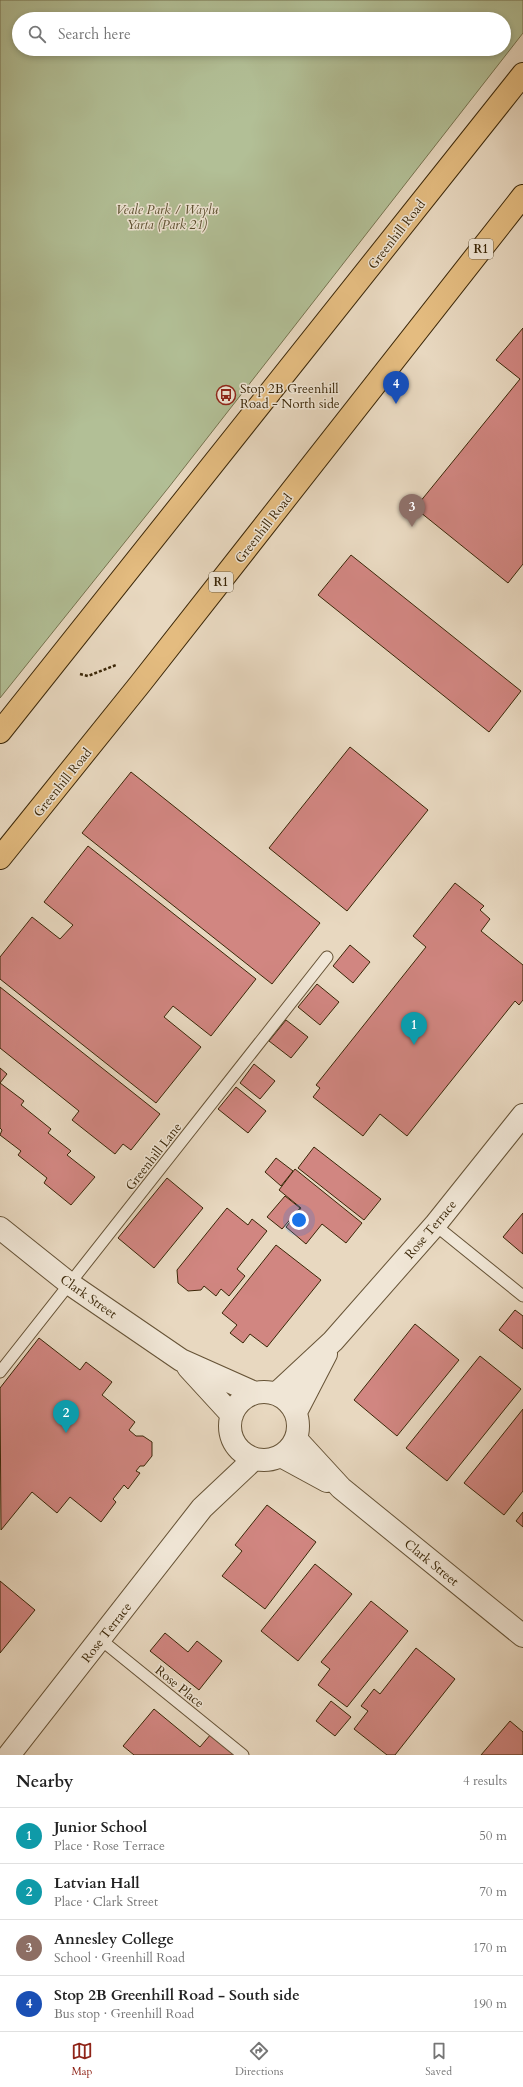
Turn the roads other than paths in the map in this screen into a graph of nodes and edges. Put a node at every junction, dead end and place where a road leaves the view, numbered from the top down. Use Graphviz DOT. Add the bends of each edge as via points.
graph roads {
  1 [pos="523,75"];
  2 [pos="523,196"];
  3 [pos="0,732"];
  4 [pos="0,858"];
  5 [pos="327,957"];
  6 [pos="523,1115"];
  7 [pos="435,1225"];
  8 [pos="0,1228"];
  9 [pos="70,1284"];
  10 [pos="523,1296"];
  11 [pos="333,1341"];
  12 [pos="182,1360"];
  13 [pos="0,1372"];
  14 [pos="265,1393"];
  15 [pos="296,1412"];
  16 [pos="232,1415"];
  17 [pos="296,1439"];
  18 [pos="236,1446"];
  19 [pos="281,1456"];
  20 [pos="254,1459"];
  21 [pos="341,1488"];
  22 [pos="202,1508"];
  23 [pos="523,1636"];
  24 [pos="100,1639"];
  25 [pos="9,1755"];
  26 [pos="243,1755"];
  1 -- 3 [label="highway, Greenhill Road"];
  2 -- 4 [label="highway, Greenhill Road / R1" via="145,678"];
  5 -- 9 [label="lane, Greenhill Lane"];
  6 -- 7 [label="street, Rose Terrace"];
  7 -- 10 [label="lane"];
  7 -- 11 [label="street, Rose Terrace"];
  8 -- 9 [label="street, Clark Street"];
  9 -- 12 [label="street, Clark Street"];
  9 -- 13 [label="lane, Greenhill Lane"];
  11 -- 14 [label="street, Rose Terrace"];
  11 -- 15 [label="street, Rose Terrace"];
  12 -- 14 [label="street, Clark Street"];
  12 -- 16 [label="street, Clark Street"];
  14 -- 15 [label="street" via="285,1398"];
  14 -- 16 [label="street" via="245,1398 237,1405"];
  15 -- 17 [label="street" via="299,1428"];
  16 -- 18 [label="street" via="230,1426"];
  17 -- 19 [label="street" via="290,1449"];
  17 -- 21 [label="street, Clark Street"];
  18 -- 20 [label="street"];
  18 -- 22 [label="street, Rose Terrace"];
  19 -- 20 [label="street" via="272,1460"];
  19 -- 21 [label="street, Clark Street"];
  20 -- 22 [label="street, Rose Terrace"];
  21 -- 23 [label="street, Clark Street"];
  22 -- 24 [label="street, Rose Terrace"];
  24 -- 25 [label="street, Rose Terrace"];
  24 -- 26 [label="lane, Rose Place"];
}
